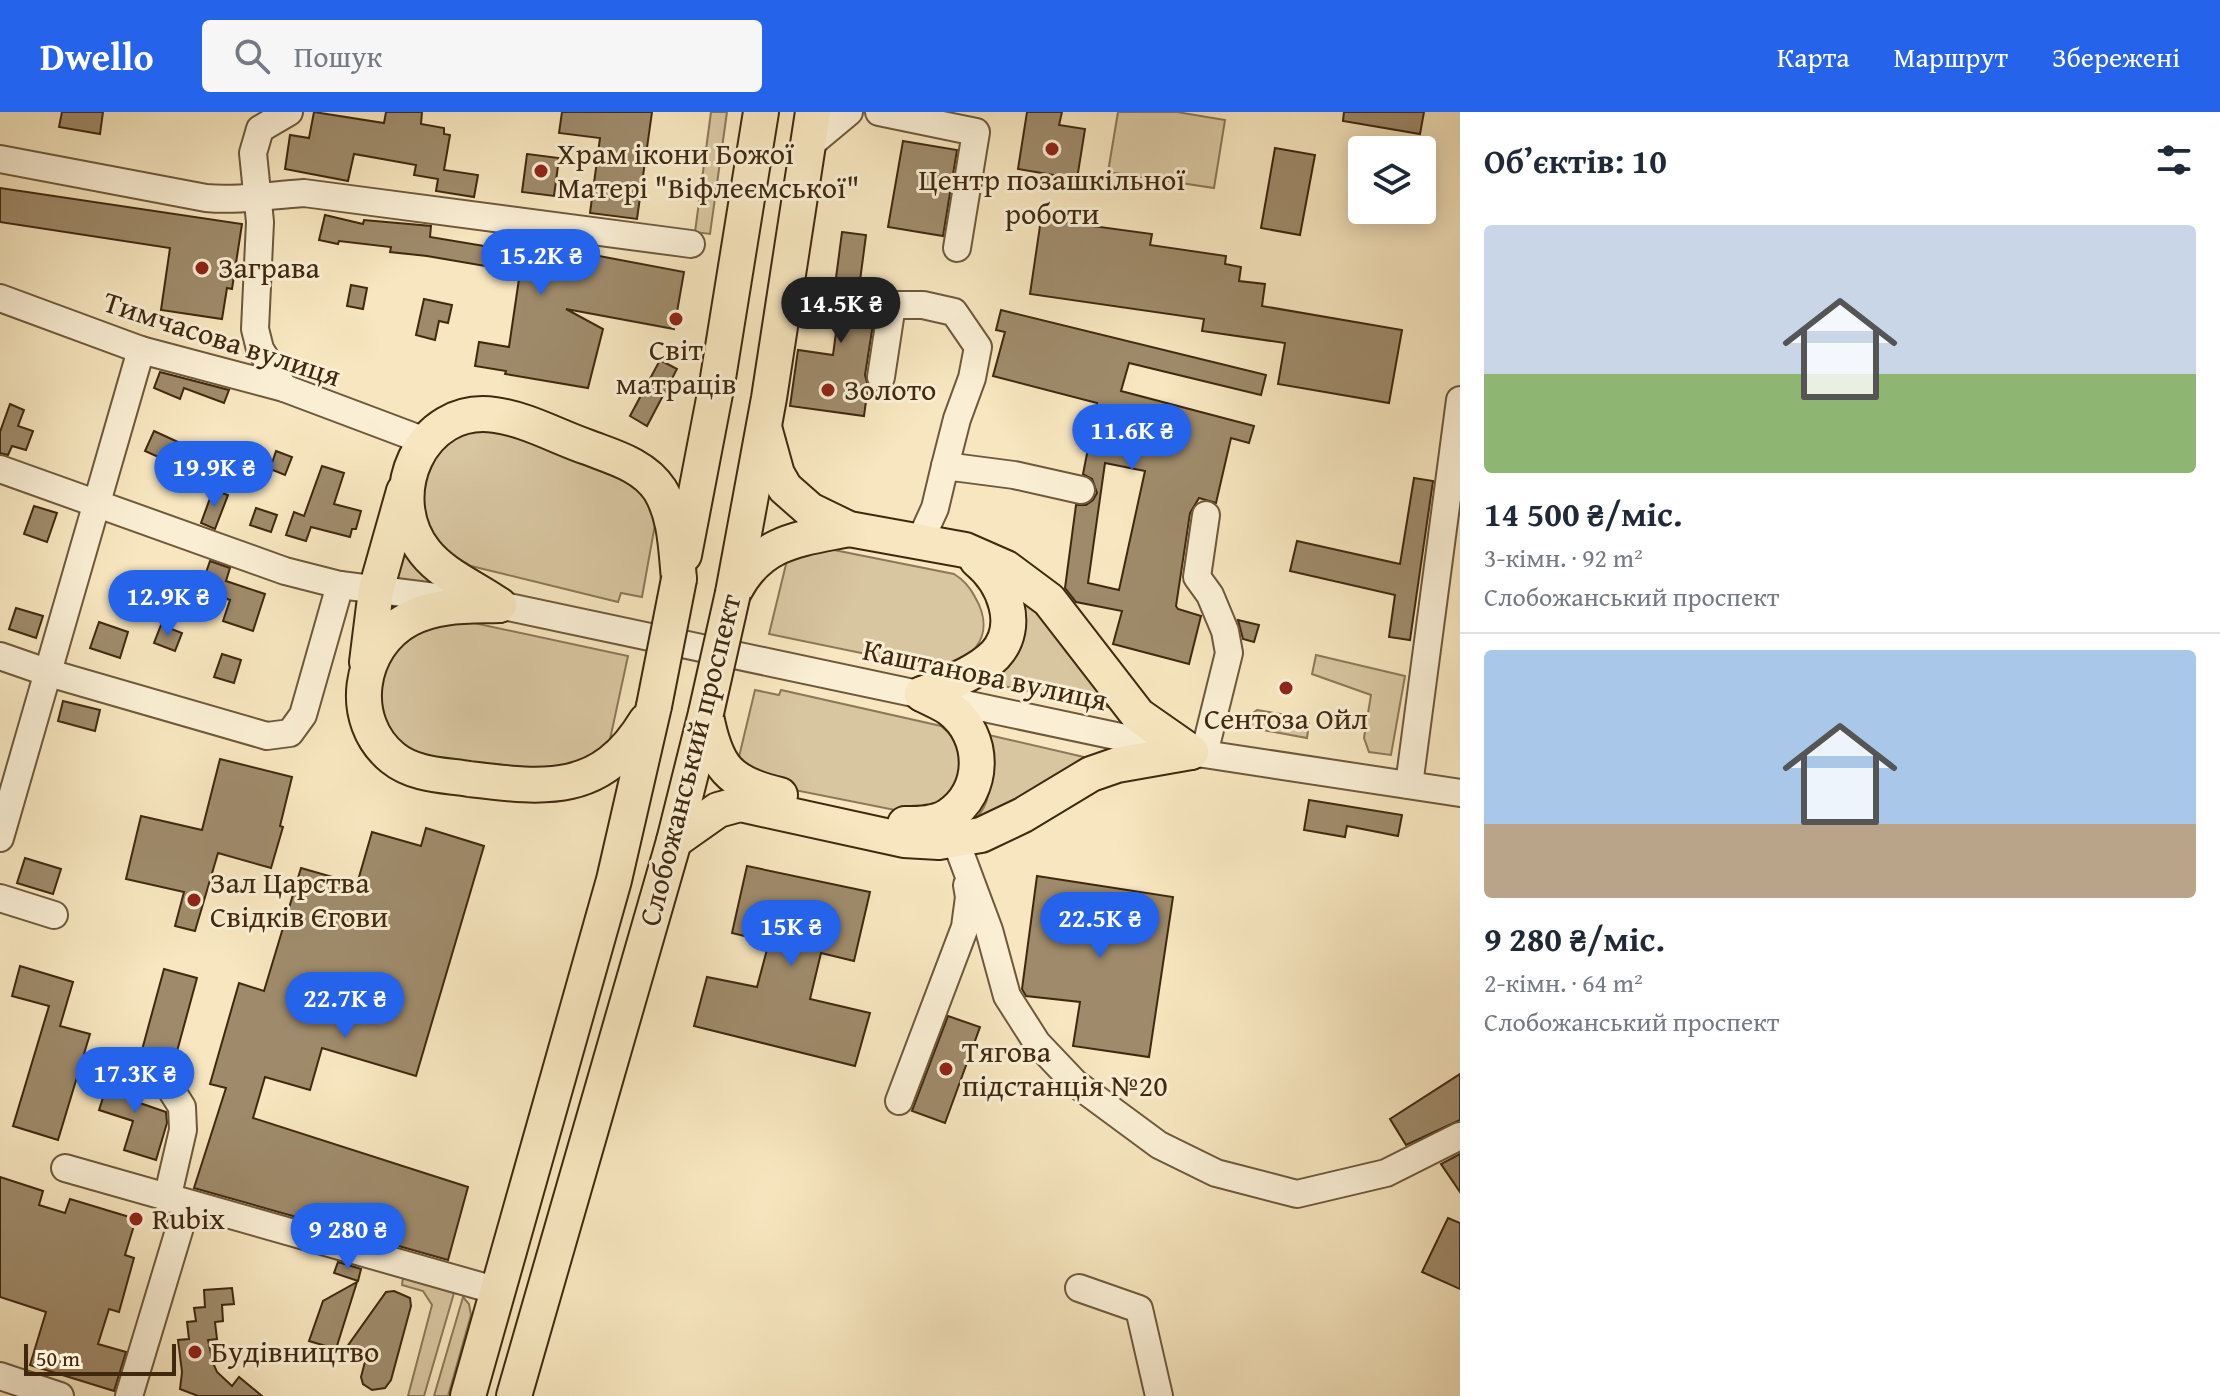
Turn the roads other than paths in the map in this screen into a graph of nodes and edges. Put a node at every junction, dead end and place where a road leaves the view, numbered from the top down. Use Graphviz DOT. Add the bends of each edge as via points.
graph roads {
  1 [pos="252,112"];
  2 [pos="761,112"];
  3 [pos="813,112"];
  4 [pos="849,112"];
  5 [pos="879,112"];
  6 [pos="284,114"];
  7 [pos="807,147"];
  8 [pos="0,159"];
  9 [pos="255,196"];
  10 [pos="691,244"];
  11 [pos="957,248"];
  12 [pos="0,298"];
  13 [pos="141,350"];
  14 [pos="881,377"];
  15 [pos="284,388"];
  16 [pos="1460,400"];
  17 [pos="764,427"];
  18 [pos="425,441"];
  19 [pos="945,466"];
  20 [pos="0,469"];
  21 [pos="406,485"];
  22 [pos="1081,490"];
  23 [pos="97,503"];
  24 [pos="1206,515"];
  25 [pos="849,529"];
  26 [pos="920,541"];
  27 [pos="965,550"];
  28 [pos="679,579"];
  29 [pos="340,585"];
  30 [pos="376,590"];
  31 [pos="733,593"];
  32 [pos="499,605"];
  33 [pos="0,656"];
  34 [pos="49,673"];
  35 [pos="365,678"];
  36 [pos="922,694"];
  37 [pos="654,706"];
  38 [pos="706,713"];
  39 [pos="1198,753"];
  40 [pos="1409,785"];
  41 [pos="1460,793"];
  42 [pos="1,832"];
  43 [pos="674,841"];
  44 [pos="959,850"];
  45 [pos="0,898"];
  46 [pos="54,915"];
  47 [pos="165,1080"];
  48 [pos="899,1101"];
  49 [pos="1460,1136"];
  50 [pos="65,1168"];
  51 [pos="177,1201"];
  52 [pos="1079,1288"];
  53 [pos="498,1291"];
  54 [pos="0,1376"];
  55 [pos="60,1396"];
  56 [pos="129,1396"];
  57 [pos="468,1396"];
  58 [pos="514,1396"];
  59 [pos="1159,1396"];
  1 -- 6 [label="street"];
  2 -- 28 [label="main road, Слобожанський проспект"];
  3 -- 7 [label="main road, Слобожанський проспект"];
  4 -- 7 [label="street"];
  5 -- 11 [label="street" via="976,132"];
  6 -- 9 [label="street" via="260,129 253,153"];
  7 -- 17 [label="main road, Слобожанський проспект"];
  8 -- 9 [label="street" via="206,198"];
  9 -- 10 [label="street" via="304,193"];
  9 -- 15 [label="street" via="260,222 255,329 260,349"];
  12 -- 13 [label="street, Тимчасова вулиця"];
  13 -- 15 [label="street, Тимчасова вулиця"];
  13 -- 23 [label="street"];
  14 -- 19 [label="street" via="892,305 954,312 978,347"];
  15 -- 18 [label="street, Тимчасова вулиця"];
  16 -- 40 [label="street"];
  17 -- 25 [label="main road" via="785,488 810,510"];
  17 -- 31 [label="main road, Слобожанський проспект"];
  18 -- 21 [label="main road"];
  18 -- 28 [label="main road" via="460,419 494,415 638,468 667,506"];
  19 -- 22 [label="street"];
  19 -- 26 [label="street"];
  20 -- 23 [label="street, Каштанова вулиця"];
  21 -- 30 [label="main road"];
  21 -- 32 [label="main road" via="411,524 425,552"];
  23 -- 29 [label="street, Каштанова вулиця" via="285,571"];
  23 -- 34 [label="street"];
  24 -- 39 [label="street" via="1197,577 1215,607 1229,653"];
  25 -- 26 [label="main road"];
  25 -- 31 [label="main road" via="766,553 744,572"];
  26 -- 27 [label="main road"];
  27 -- 36 [label="main road" via="1001,589 1009,611 1006,636 977,668"];
  27 -- 39 [label="main road" via="1036,589 1138,715"];
  28 -- 37 [label="main road, Слобожанський проспект, bridge"];
  29 -- 30 [label="street, Каштанова вулиця"];
  29 -- 34 [label="street" via="303,715 290,733 267,736"];
  30 -- 32 [label="street, Каштанова вулиця"];
  30 -- 35 [label="main road"];
  31 -- 38 [label="main road, Слобожанський проспект, bridge"];
  32 -- 35 [label="main road" via="441,608 408,619 379,645"];
  32 -- 36 [label="street, Каштанова вулиця"];
  33 -- 34 [label="street"];
  34 -- 42 [label="street"];
  35 -- 37 [label="main road" via="369,724 392,758 421,772 521,785 561,784 597,771 634,741"];
  36 -- 38 [label="main road" via="951,709 971,733 978,759 967,801 946,818 928,823 904,824 753,789 730,774 713,750"];
  36 -- 39 [label="street, Каштанова вулиця"];
  37 -- 53 [label="main road, Слобожанський проспект" via="614,880"];
  38 -- 43 [label="main road, Слобожанський проспект"];
  39 -- 40 [label="street, Каштанова вулиця"];
  39 -- 44 [label="main road" via="1091,774"];
  40 -- 41 [label="street, Каштанова вулиця"];
  43 -- 44 [label="main road" via="718,810 740,804"];
  43 -- 58 [label="main road, Слобожанський проспект"];
  44 -- 48 [label="street" via="969,897 965,927"];
  44 -- 49 [label="street" via="1007,996 1037,1043 1075,1083 1159,1145 1216,1173 1297,1194 1386,1173"];
  45 -- 46 [label="street"];
  47 -- 51 [label="street" via="182,1107"];
  50 -- 51 [label="street"];
  51 -- 53 [label="street"];
  51 -- 56 [label="street"];
  52 -- 59 [label="street" via="1139,1309"];
  53 -- 57 [label="main road, Слобожанський проспект"];
  54 -- 55 [label="street"];
}
